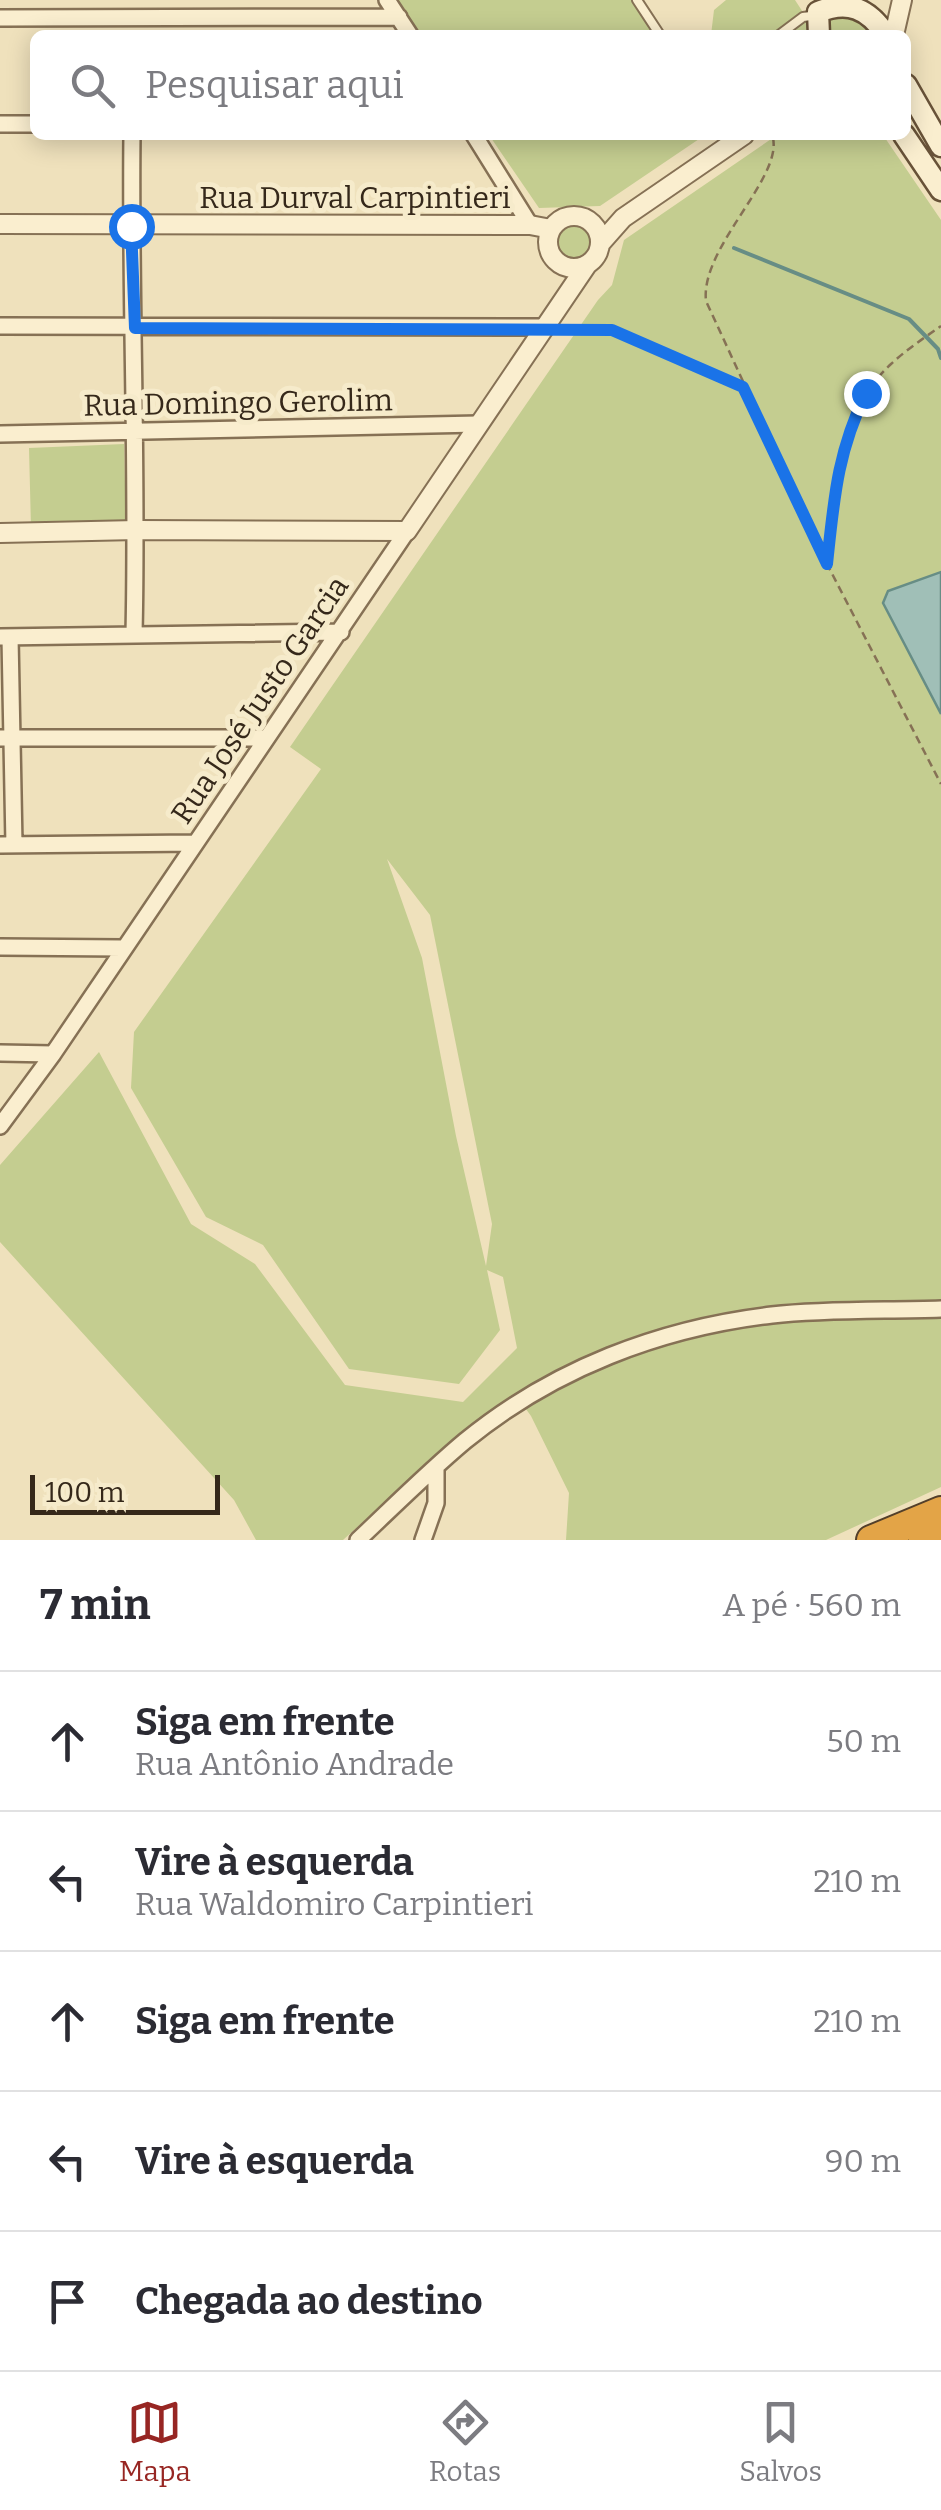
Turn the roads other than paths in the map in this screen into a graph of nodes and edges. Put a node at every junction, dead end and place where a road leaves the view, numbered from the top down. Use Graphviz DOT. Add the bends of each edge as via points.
graph roads {
  1 [pos="387,0"];
  2 [pos="637,0"];
  3 [pos="902,0"];
  4 [pos="855,1"];
  5 [pos="816,16"];
  6 [pos="399,17"];
  7 [pos="0,18"];
  8 [pos="407,30"];
  9 [pos="657,30"];
  10 [pos="786,30"];
  11 [pos="882,30"];
  12 [pos="895,30"];
  13 [pos="911,94"];
  14 [pos="0,124"];
  15 [pos="30,124"];
  16 [pos="132,140"];
  17 [pos="477,140"];
  18 [pos="737,140"];
  19 [pos="907,140"];
  20 [pos="941,146"];
  21 [pos="941,190"];
  22 [pos="585,218"];
  23 [pos="623,218"];
  24 [pos="0,224"];
  25 [pos="530,224"];
  26 [pos="131,226"];
  27 [pos="550,229"];
  28 [pos="600,244"];
  29 [pos="587,265"];
  30 [pos="562,266"];
  31 [pos="562,302"];
  32 [pos="0,326"];
  33 [pos="135,328"];
  34 [pos="544,328"];
  35 [pos="478,424"];
  36 [pos="0,434"];
  37 [pos="137,434"];
  38 [pos="137,530"];
  39 [pos="407,531"];
  40 [pos="0,533"];
  41 [pos="341,632"];
  42 [pos="134,633"];
  43 [pos="5,637"];
  44 [pos="6,738"];
  45 [pos="266,738"];
  46 [pos="196,843"];
  47 [pos="7,845"];
  48 [pos="0,948"];
  49 [pos="122,948"];
  50 [pos="0,1053"];
  51 [pos="53,1054"];
  52 [pos="0,1126"];
  53 [pos="941,1309"];
  54 [pos="436,1468"];
  55 [pos="941,1508"];
  56 [pos="916,1532"];
  57 [pos="941,1533"];
  58 [pos="358,1540"];
  59 [pos="423,1540"];
  60 [pos="871,1540"];
  1 -- 6 [label="street"];
  2 -- 9 [label="lane"];
  3 -- 12 [label="street"];
  4 -- 5 [label="main road" via="830,2"];
  4 -- 11 [label="main road"];
  5 -- 10 [label="lane"];
  6 -- 7 [label="street"];
  6 -- 8 [label="street"];
  13 -- 20 [label="main road"];
  14 -- 15 [label="street"];
  16 -- 26 [label="street"];
  17 -- 25 [label="street"];
  18 -- 23 [label="street"];
  19 -- 21 [label="main road"];
  22 -- 23 [label="street"];
  22 -- 27 [label="street" via="562,218"];
  22 -- 28 [label="street"];
  23 -- 28 [label="street"];
  24 -- 26 [label="street, Rua Durval Carpintieri"];
  25 -- 26 [label="street, Rua Durval Carpintieri"];
  25 -- 27 [label="street, Rua Durval Carpintieri"];
  26 -- 33 [label="street"];
  27 -- 30 [label="street" via="550,254"];
  28 -- 29 [label="street"];
  29 -- 30 [label="street"];
  29 -- 31 [label="street, Rua José Justo Garcia"];
  30 -- 31 [label="street"];
  31 -- 34 [label="street, Rua José Justo Garcia"];
  32 -- 33 [label="street"];
  33 -- 34 [label="street"];
  33 -- 37 [label="street"];
  34 -- 35 [label="street, Rua José Justo Garcia"];
  35 -- 37 [label="street, Rua Domingo Gerolim"];
  35 -- 39 [label="street, Rua José Justo Garcia"];
  36 -- 37 [label="street, Rua Domingo Gerolim"];
  37 -- 38 [label="street"];
  38 -- 39 [label="street"];
  38 -- 40 [label="street"];
  38 -- 42 [label="street"];
  39 -- 41 [label="street, Rua José Justo Garcia"];
  41 -- 42 [label="street"];
  41 -- 45 [label="street, Rua José Justo Garcia"];
  42 -- 43 [label="street"];
  43 -- 44 [label="street"];
  44 -- 45 [label="street"];
  44 -- 47 [label="street"];
  45 -- 46 [label="street, Rua José Justo Garcia"];
  46 -- 47 [label="street"];
  46 -- 49 [label="street, Rua José Justo Garcia"];
  48 -- 49 [label="street"];
  49 -- 51 [label="street, Rua José Justo Garcia"];
  50 -- 51 [label="street"];
  51 -- 52 [label="street, Rua José Justo Garcia"];
  53 -- 54 [label="street" via="776,1314 663,1336 560,1378"];
  54 -- 58 [label="street"];
  54 -- 59 [label="street" via="436,1503"];
  55 -- 56 [label="highway"];
  56 -- 57 [label="highway"];
  56 -- 60 [label="highway"];
}
